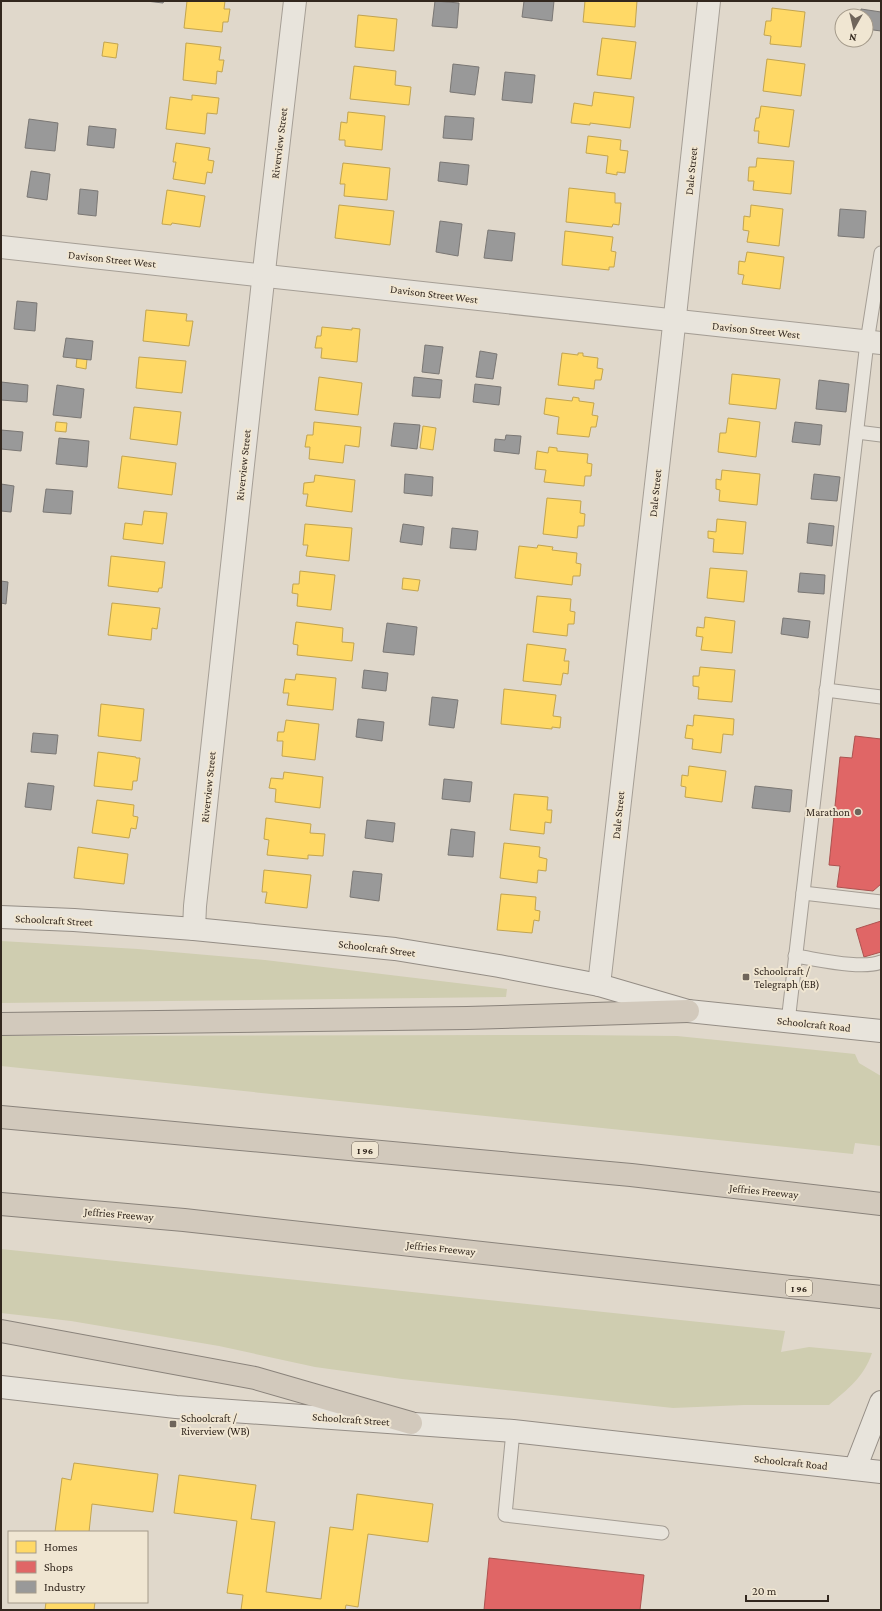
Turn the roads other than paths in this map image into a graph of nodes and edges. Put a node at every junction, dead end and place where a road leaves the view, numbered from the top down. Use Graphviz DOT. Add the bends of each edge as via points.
graph roads {
  1 [pos="295,1"];
  2 [pos="709,1"];
  3 [pos="1,247"];
  4 [pos="881,253"];
  5 [pos="264,274"];
  6 [pos="674,322"];
  7 [pos="874,343"];
  8 [pos="857,432"];
  9 [pos="881,435"];
  10 [pos="826,690"];
  11 [pos="881,697"];
  12 [pos="803,893"];
  13 [pos="881,902"];
  14 [pos="1,917"];
  15 [pos="194,929"];
  16 [pos="795,956"];
  17 [pos="881,962"];
  18 [pos="599,985"];
  19 [pos="688,1011"];
  20 [pos="746,1018"];
  21 [pos="788,1022"];
  22 [pos="1,1024"];
  23 [pos="881,1031"];
  24 [pos="1,1117"];
  25 [pos="1,1204"];
  26 [pos="881,1204"];
  27 [pos="881,1297"];
  28 [pos="1,1331"];
  29 [pos="1,1387"];
  30 [pos="881,1402"];
  31 [pos="411,1423"];
  32 [pos="513,1431"];
  33 [pos="702,1452"];
  34 [pos="855,1468"];
  35 [pos="881,1472"];
  36 [pos="662,1533"];
  1 -- 5 [label="street, Riverview Street"];
  2 -- 6 [label="street, Dale Street"];
  3 -- 5 [label="street, Davison Street West"];
  4 -- 7 [label="lane"];
  5 -- 6 [label="street, Davison Street West"];
  5 -- 15 [label="street, Riverview Street"];
  6 -- 7 [label="street, Davison Street West"];
  6 -- 18 [label="street, Dale Street"];
  7 -- 8 [label="lane"];
  8 -- 9 [label="lane"];
  8 -- 10 [label="lane"];
  10 -- 11 [label="lane"];
  10 -- 12 [label="lane"];
  12 -- 13 [label="lane"];
  12 -- 16 [label="lane"];
  14 -- 15 [label="street, Schoolcraft Street"];
  15 -- 18 [label="street, Schoolcraft Street" via="395,949"];
  16 -- 17 [label="lane" via="856,964"];
  16 -- 21 [label="lane"];
  18 -- 19 [label="street, Schoolcraft Street"];
  19 -- 20 [label="street, Schoolcraft Street"];
  19 -- 22 [label="highway" via="467,1018"];
  20 -- 21 [label="street, Schoolcraft Road"];
  21 -- 23 [label="street, Schoolcraft Road"];
  24 -- 26 [label="highway, Jeffries Freeway / I 96" via="631,1174"];
  25 -- 27 [label="highway, Jeffries Freeway / I 96" via="191,1221"];
  28 -- 31 [label="highway" via="255,1378"];
  29 -- 31 [label="street, Schoolcraft Street" via="176,1407"];
  30 -- 34 [label="street"];
  31 -- 32 [label="street, Schoolcraft Street"];
  32 -- 33 [label="street, Schoolcraft Street"];
  32 -- 36 [label="lane" via="505,1515"];
  33 -- 34 [label="street, Schoolcraft Road"];
  34 -- 35 [label="street, Schoolcraft Road"];
}
